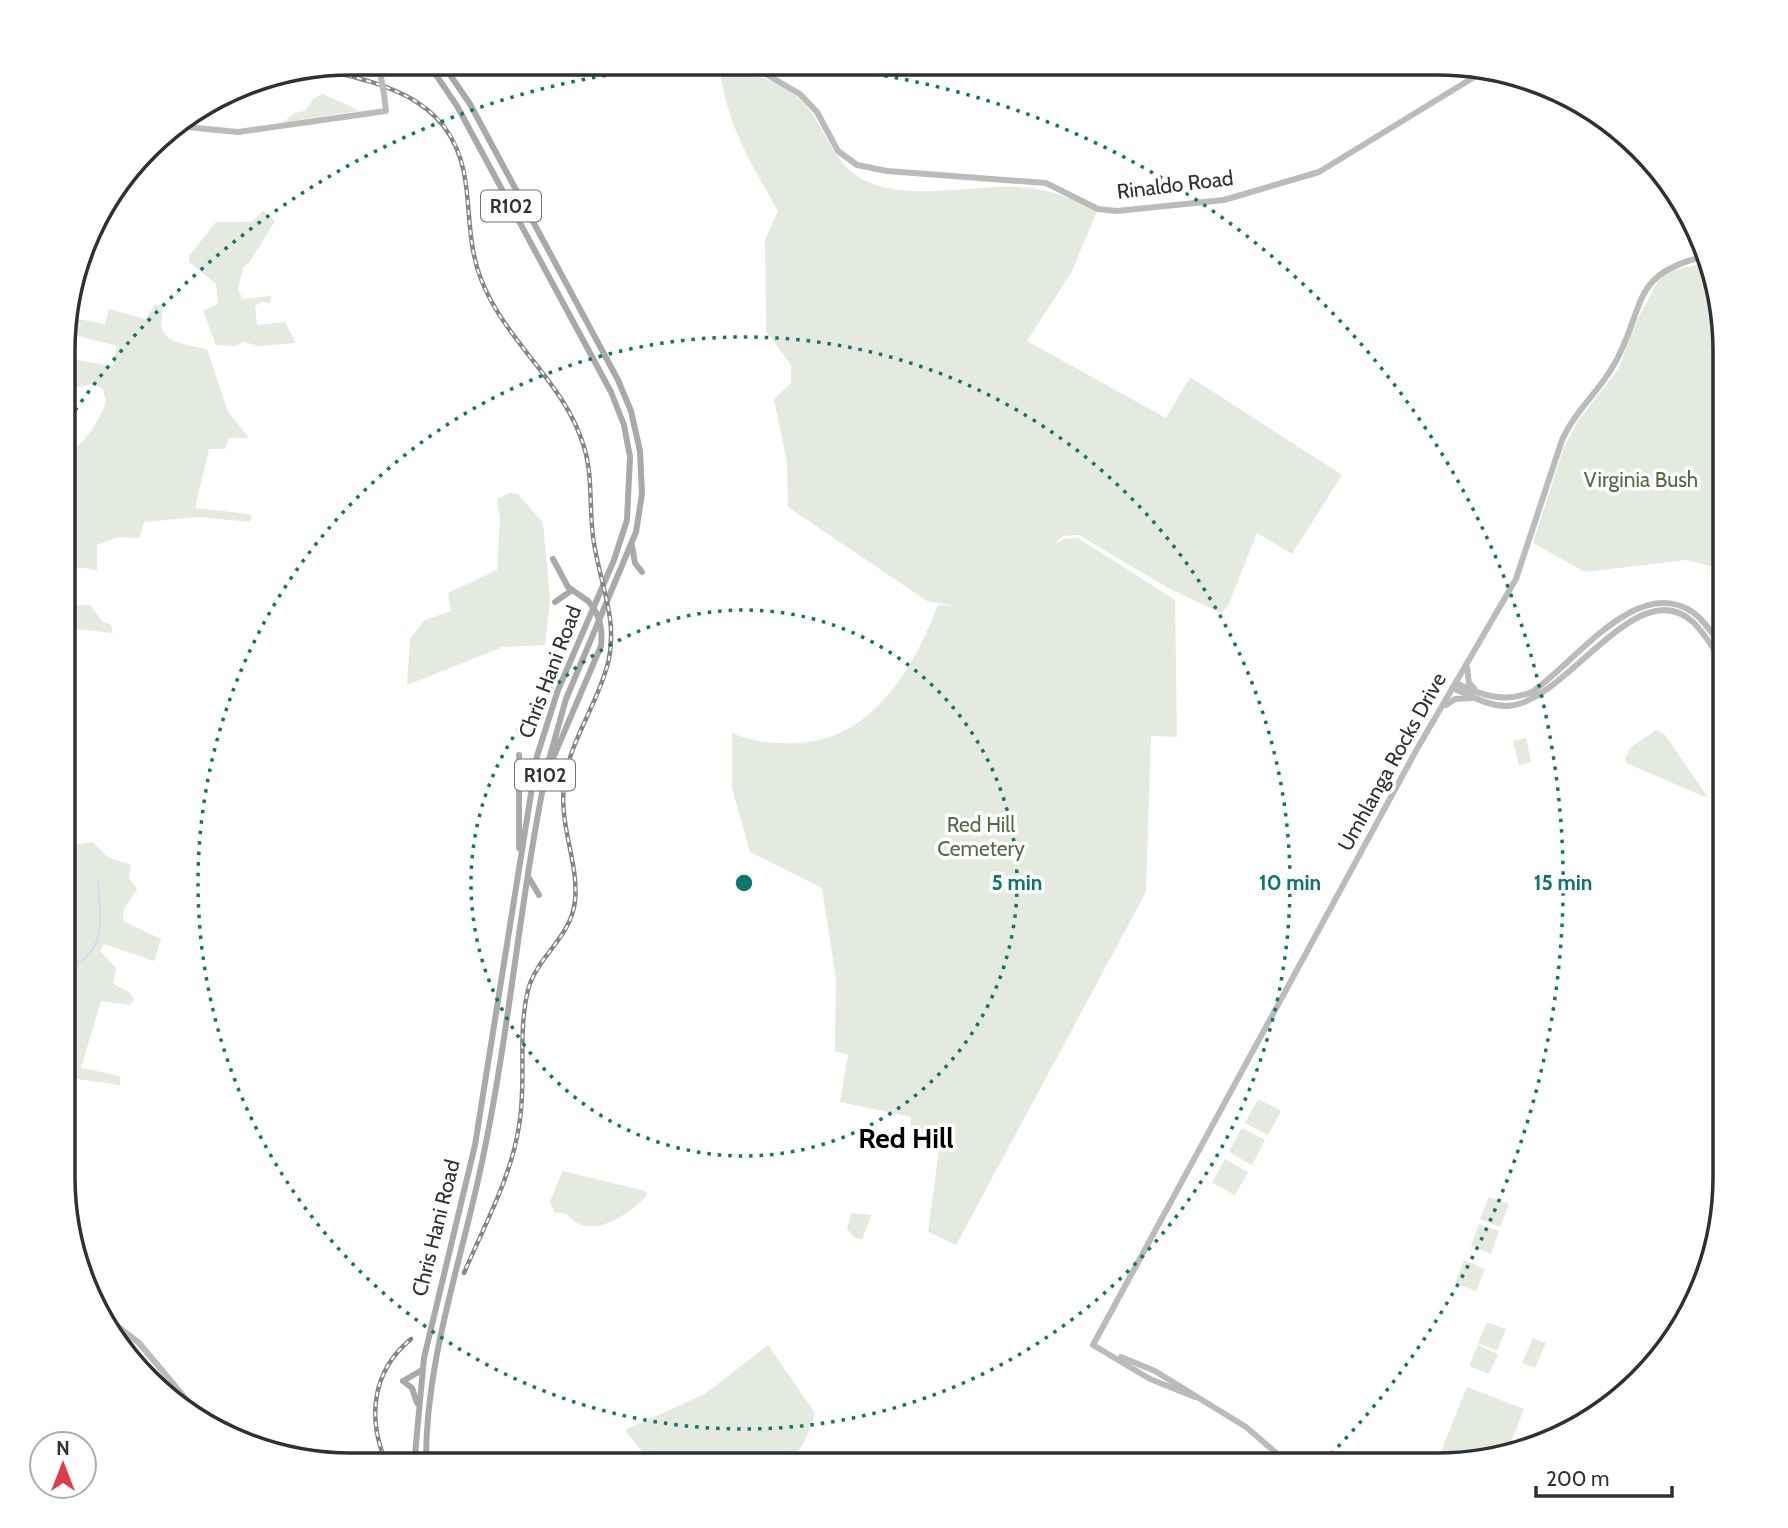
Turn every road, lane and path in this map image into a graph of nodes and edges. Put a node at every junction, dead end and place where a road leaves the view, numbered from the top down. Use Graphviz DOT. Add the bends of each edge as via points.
graph roads {
  1 [pos="381,75"];
  2 [pos="436,75"];
  3 [pos="450,75"];
  4 [pos="767,75"];
  5 [pos="1472,78"];
  6 [pos="190,127"];
  7 [pos="1697,259"];
  8 [pos="632,544"];
  9 [pos="553,559"];
  10 [pos="642,572"];
  11 [pos="572,590"];
  12 [pos="555,602"];
  13 [pos="1629,617"];
  14 [pos="1713,636"];
  15 [pos="1712,647"];
  16 [pos="1467,665"];
  17 [pos="1454,685"];
  18 [pos="1481,697"];
  19 [pos="1442,707"];
  20 [pos="519,755"];
  21 [pos="545,774"];
  22 [pos="520,857"];
  23 [pos="529,877"];
  24 [pos="539,895"];
  25 [pos="122,1330"];
  26 [pos="1100,1331"];
  27 [pos="1114,1355"];
  28 [pos="422,1370"];
  29 [pos="184,1397"];
  30 [pos="418,1409"];
  31 [pos="415,1453"];
  32 [pos="426,1453"];
  33 [pos="1275,1453"];
  1 -- 6 [label="street, bridge" via="386,111 238,132"];
  2 -- 22 [label="main road, Chris Hani Road / R102" via="611,391 630,457 630,503 624,529 550,712"];
  3 -- 8 [label="main road, Chris Hani Road / R102" via="470,104 625,396 637,431 642,476"];
  4 -- 5 [label="street, Rinaldo Road" via="800,94 817,112 838,151 857,165 1046,183 1090,206 1117,211 1224,200 1319,172"];
  7 -- 16 [label="street, Umhlanga Rocks Drive" via="1671,265 1646,289 1612,370 1565,433 1520,571"];
  8 -- 10 [label="main road" via="635,563"];
  8 -- 21 [label="main road, Chris Hani Road / R102" via="566,699"];
  9 -- 11 [label="main road"];
  11 -- 12 [label="main road"];
  11 -- 21 [label="main road, bridge" via="588,601 601,625 601,646"];
  13 -- 14 [label="street" via="1647,603 1673,604 1695,614"];
  13 -- 15 [label="street" via="1649,611 1676,612 1692,622"];
  13 -- 18 [label="street" via="1535,699 1504,706"];
  16 -- 17 [label="street, Umhlanga Rocks Drive"];
  16 -- 18 [label="street" via="1469,683"];
  17 -- 18 [label="street"];
  17 -- 19 [label="street, Umhlanga Rocks Drive"];
  18 -- 19 [label="street" via="1455,699"];
  19 -- 26 [label="street, Umhlanga Rocks Drive"];
  20 -- 22 [label="main road"];
  21 -- 23 [label="main road, Chris Hani Road / R102"];
  22 -- 28 [label="main road, Chris Hani Road / R102" via="475,1145"];
  23 -- 24 [label="main road"];
  23 -- 32 [label="main road, Chris Hani Road / R102" via="483,1161 437,1347"];
  25 -- 29 [label="street" via="139,1343"];
  26 -- 27 [label="street" via="1101,1343"];
  26 -- 27 [label="street, Umhlanga Rocks Drive" via="1093,1345"];
  27 -- 33 [label="street" via="1155,1371 1246,1427"];
  28 -- 30 [label="main road, Chris Hani Road / R102"];
  28 -- 30 [label="main road" via="403,1381 412,1388"];
  30 -- 31 [label="main road, Chris Hani Road / R102"];
}
